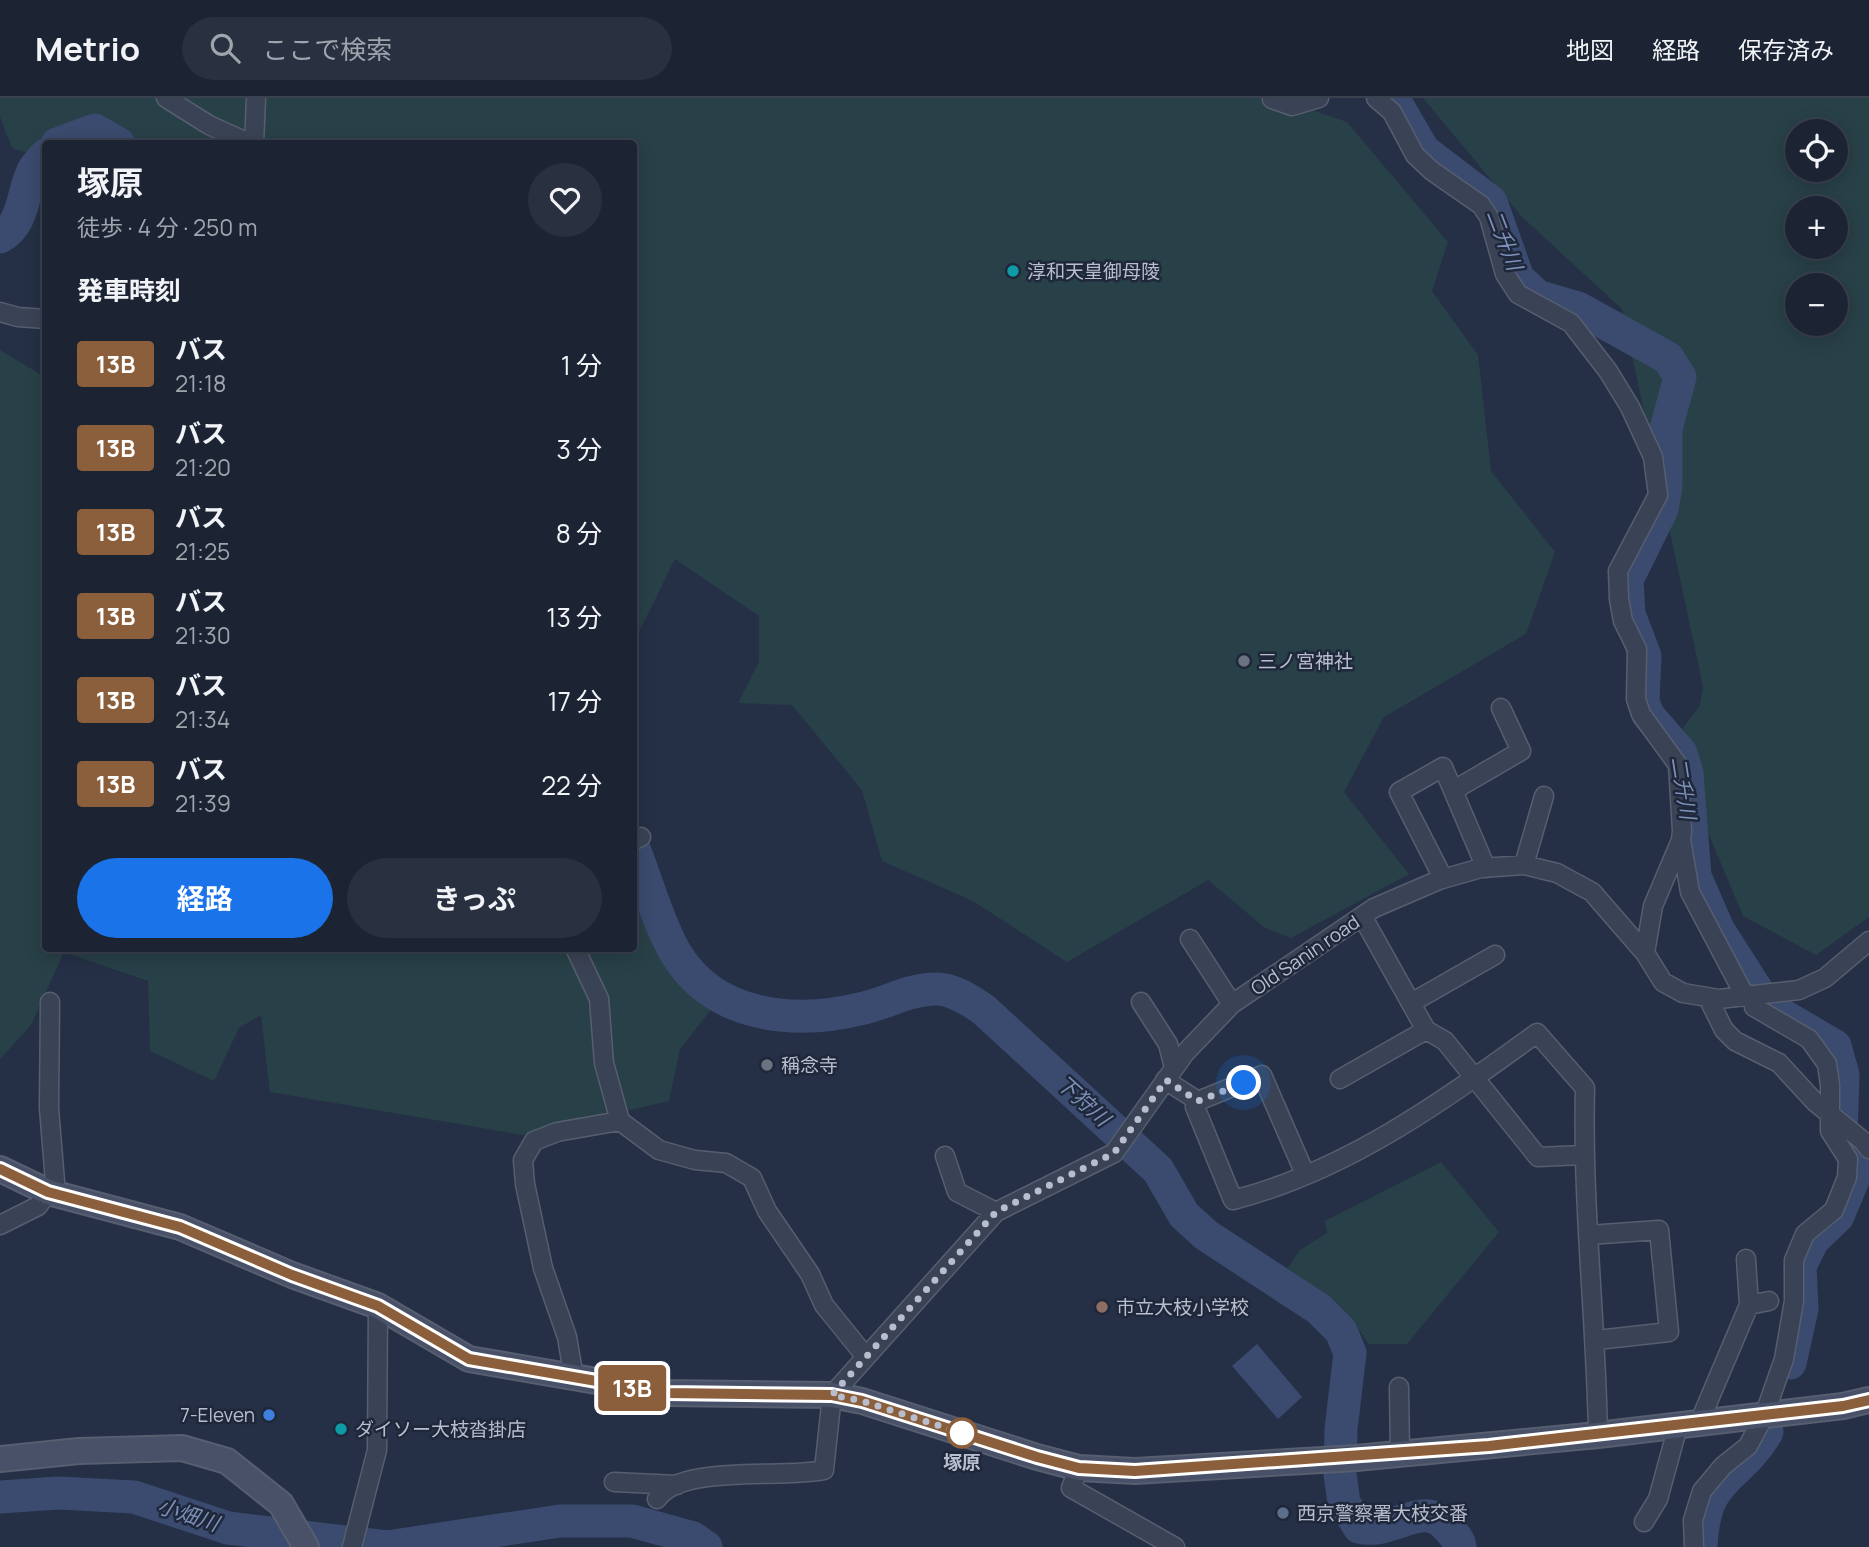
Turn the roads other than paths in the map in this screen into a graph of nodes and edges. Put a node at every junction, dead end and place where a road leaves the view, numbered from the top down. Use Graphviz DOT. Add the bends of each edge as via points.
graph roads {
  1 [pos="166,98"];
  2 [pos="256,98"];
  3 [pos="1320,98"];
  4 [pos="1376,98"];
  5 [pos="1272,99"];
  6 [pos="244,140"];
  7 [pos="253,140"];
  8 [pos="0,312"];
  9 [pos="42,319"];
  10 [pos="1501,708"];
  11 [pos="1454,790"];
  12 [pos="1544,796"];
  13 [pos="1681,840"];
  14 [pos="1524,865"];
  15 [pos="1486,868"];
  16 [pos="1443,878"];
  17 [pos="1362,916"];
  18 [pos="1190,939"];
  19 [pos="1869,941"];
  20 [pos="581,952"];
  21 [pos="1645,953"];
  22 [pos="1495,955"];
  23 [pos="1749,996"];
  24 [pos="1708,998"];
  25 [pos="50,1002"];
  26 [pos="1141,1002"];
  27 [pos="1411,1003"];
  28 [pos="1233,1004"];
  29 [pos="1426,1030"];
  30 [pos="1170,1074"];
  31 [pos="1475,1077"];
  32 [pos="1340,1079"];
  33 [pos="1198,1101"];
  34 [pos="1831,1112"];
  35 [pos="620,1121"];
  36 [pos="1869,1149"];
  37 [pos="1583,1155"];
  38 [pos="945,1156"];
  39 [pos="0,1169"];
  40 [pos="1306,1174"];
  41 [pos="52,1193"];
  42 [pos="996,1212"];
  43 [pos="0,1225"];
  44 [pos="1589,1235"];
  45 [pos="1746,1259"];
  46 [pos="1769,1301"];
  47 [pos="1749,1305"];
  48 [pos="378,1306"];
  49 [pos="1597,1340"];
  50 [pos="866,1357"];
  51 [pos="574,1378"];
  52 [pos="1399,1387"];
  53 [pos="832,1395"];
  54 [pos="1869,1400"];
  55 [pos="1764,1416"];
  56 [pos="1688,1425"];
  57 [pos="1598,1435"];
  58 [pos="1400,1454"];
  59 [pos="0,1459"];
  60 [pos="1079,1468"];
  61 [pos="614,1482"];
  62 [pos="678,1485"];
  63 [pos="657,1499"];
  64 [pos="1644,1522"];
  65 [pos="306,1547"];
  66 [pos="352,1547"];
  67 [pos="1175,1547"];
  68 [pos="1694,1547"];
  1 -- 6 [label="street"];
  2 -- 7 [label="street"];
  3 -- 5 [label="street" via="1292,106"];
  4 -- 13 [label="street" via="1392,112 1415,155 1481,205 1489,216 1505,274 1518,295 1571,323 1608,371 1653,457 1658,495 1618,571 1619,599 1623,621 1637,649 1636,699 1641,714 1678,765"];
  8 -- 9 [label="street"];
  10 -- 11 [label="street" via="1521,751"];
  11 -- 15 [label="street"];
  11 -- 16 [label="street" via="1443,767 1399,792"];
  12 -- 14 [label="street"];
  13 -- 21 [label="street" via="1653,906"];
  13 -- 23 [label="street" via="1690,892"];
  14 -- 15 [label="street, Old Sanin road"];
  14 -- 21 [label="street, Old Sanin road" via="1557,873 1592,892"];
  15 -- 16 [label="street, Old Sanin road"];
  16 -- 17 [label="street, Old Sanin road"];
  17 -- 27 [label="street"];
  17 -- 28 [label="street, Old Sanin road"];
  18 -- 28 [label="street"];
  19 -- 23 [label="street, Old Sanin road" via="1825,978 1799,990"];
  20 -- 35 [label="street" via="599,999 604,1063"];
  21 -- 24 [label="street, Old Sanin road" via="1663,982 1683,993"];
  22 -- 27 [label="street"];
  23 -- 24 [label="street, Old Sanin road"];
  23 -- 34 [label="street" via="1754,1007 1809,1039 1819,1051 1827,1064"];
  24 -- 34 [label="street" via="1735,1041 1779,1063 1815,1102"];
  25 -- 41 [label="street"];
  26 -- 30 [label="street" via="1168,1044"];
  27 -- 29 [label="street"];
  28 -- 30 [label="street, Old Sanin road"];
  29 -- 31 [label="street" via="1444,1041"];
  29 -- 32 [label="street"];
  30 -- 33 [label="street"];
  30 -- 42 [label="street, Old Sanin road" via="1114,1153"];
  31 -- 37 [label="street" via="1538,1157"];
  31 -- 37 [label="street" via="1536,1033 1585,1088"];
  31 -- 40 [label="street" via="1372,1143"];
  33 -- 40 [label="street" via="1262,1075"];
  33 -- 40 [label="street" via="1195,1107 1233,1200 1281,1187"];
  34 -- 36 [label="street"];
  34 -- 55 [label="street" via="1834,1140 1848,1159 1847,1177 1833,1210 1805,1234 1794,1260 1794,1301 1784,1359"];
  35 -- 50 [label="street" via="659,1150 726,1163 752,1178 824,1305"];
  35 -- 51 [label="street" via="534,1140 523,1160 542,1268 567,1337"];
  37 -- 44 [label="street"];
  38 -- 42 [label="street" via="957,1192"];
  39 -- 41 [label="main road"];
  41 -- 43 [label="street" via="38,1206"];
  41 -- 48 [label="main road" via="180,1227"];
  42 -- 50 [label="street, Old Sanin road"];
  44 -- 49 [label="street"];
  44 -- 49 [label="street" via="1660,1230 1669,1332"];
  45 -- 47 [label="street"];
  46 -- 47 [label="street"];
  47 -- 56 [label="street"];
  48 -- 51 [label="main road" via="469,1359"];
  48 -- 66 [label="street" via="377,1450"];
  49 -- 57 [label="street"];
  50 -- 53 [label="street, Old Sanin road"];
  51 -- 53 [label="main road" via="666,1393"];
  52 -- 58 [label="street"];
  53 -- 60 [label="main road"];
  53 -- 62 [label="street" via="824,1470 801,1475 698,1476"];
  54 -- 55 [label="main road"];
  55 -- 56 [label="main road"];
  55 -- 68 [label="street" via="1748,1446 1702,1491 1693,1521"];
  56 -- 57 [label="main road"];
  56 -- 64 [label="street"];
  57 -- 58 [label="main road"];
  58 -- 60 [label="main road" via="1135,1471"];
  59 -- 65 [label="main road" via="182,1448 227,1461 281,1504"];
  60 -- 67 [label="street" via="1071,1488"];
  61 -- 62 [label="street" via="632,1474"];
  62 -- 63 [label="street"];
}
